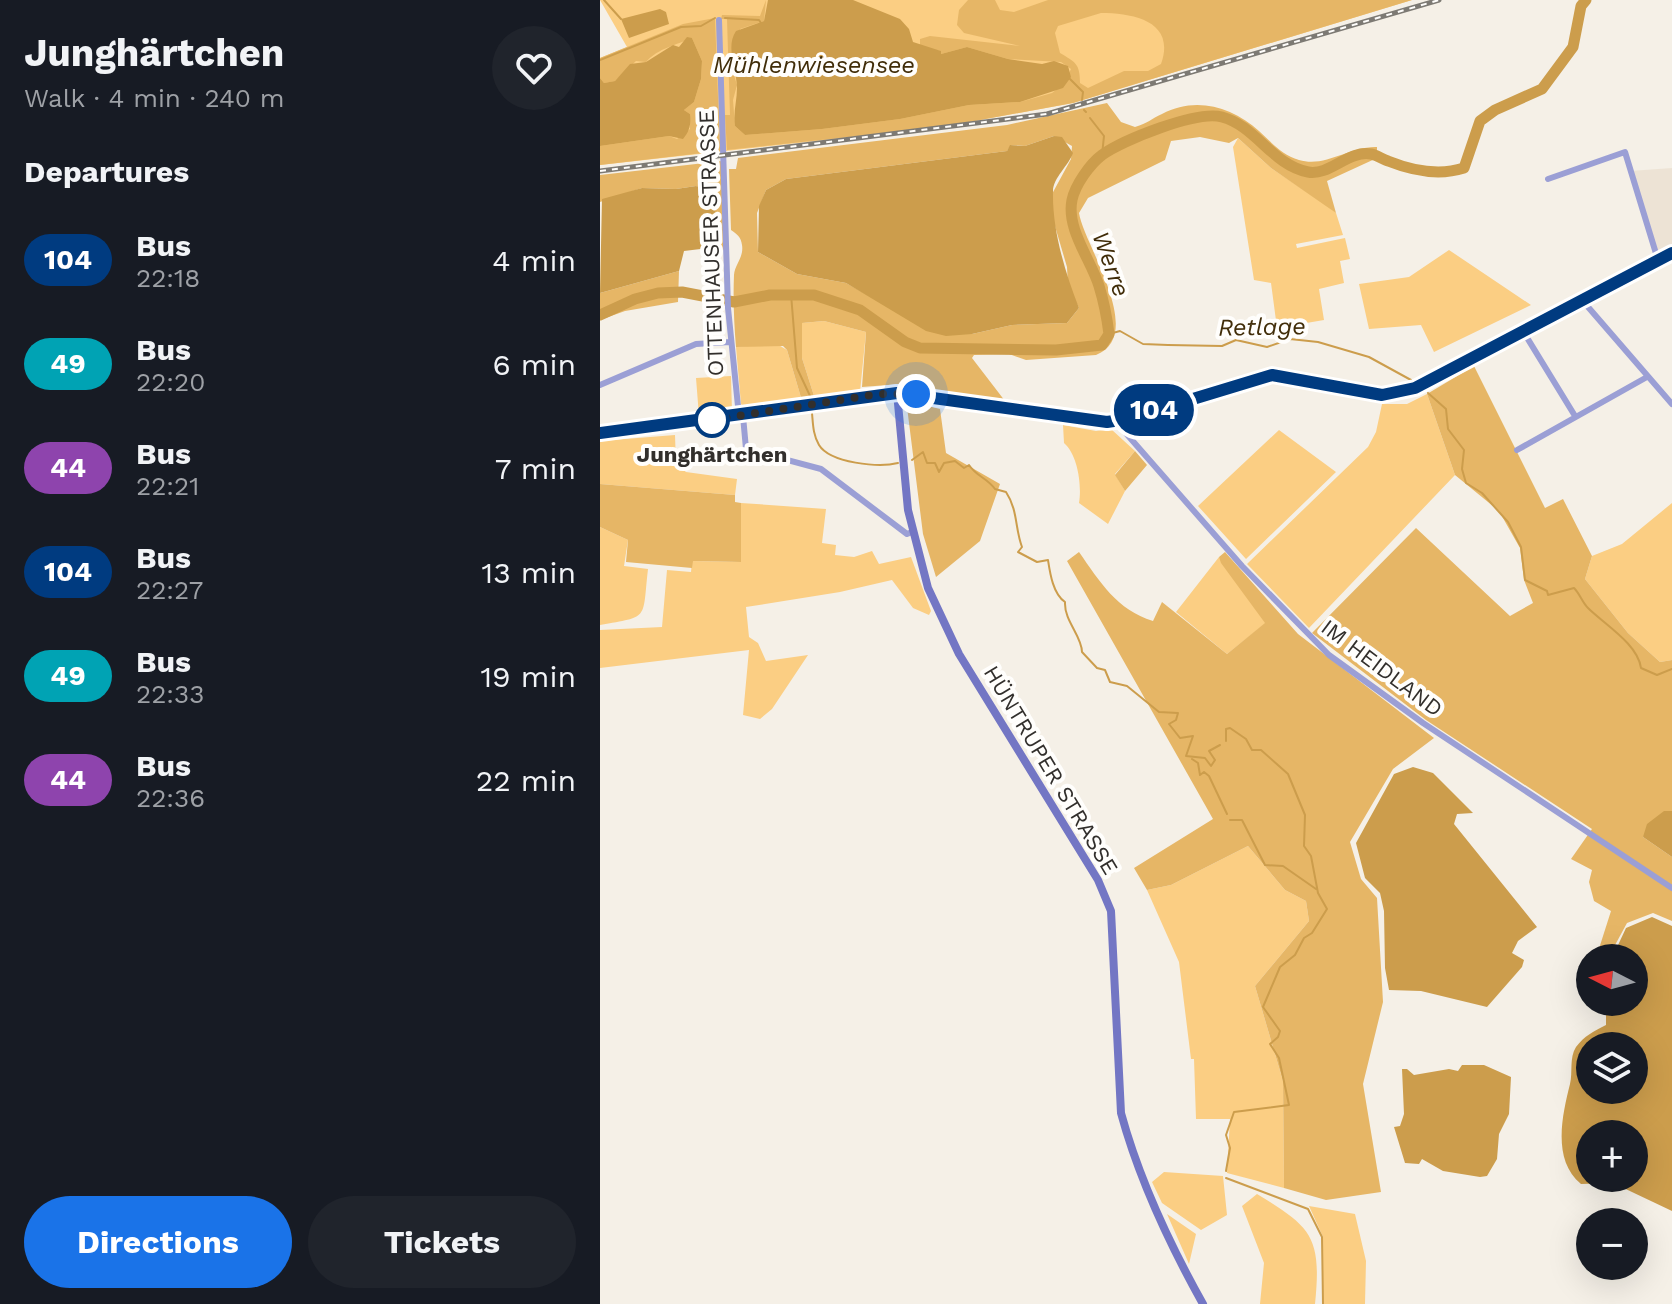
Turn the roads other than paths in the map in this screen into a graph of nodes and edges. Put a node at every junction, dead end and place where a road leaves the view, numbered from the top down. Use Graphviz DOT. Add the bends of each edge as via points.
graph roads {
  1 [pos="719,20"];
  2 [pos="1548,179"];
  3 [pos="1672,253"];
  4 [pos="1658,260"];
  5 [pos="1582,300"];
  6 [pos="1523,331"];
  7 [pos="730,342"];
  8 [pos="1647,377"];
  9 [pos="600,385"];
  10 [pos="897,393"];
  11 [pos="1672,404"];
  12 [pos="741,416"];
  13 [pos="1575,416"];
  14 [pos="1119,421"];
  15 [pos="600,433"];
  16 [pos="1517,450"];
  17 [pos="912,532"];
  18 [pos="1672,888"];
  19 [pos="1203,1304"];
  1 -- 7 [label="street, OTTENHAUSER STRASSE"];
  2 -- 4 [label="street" via="1625,152"];
  3 -- 4 [label="main road"];
  4 -- 5 [label="main road"];
  5 -- 6 [label="main road"];
  5 -- 8 [label="street"];
  6 -- 13 [label="street"];
  6 -- 14 [label="main road" via="1394,394 1272,375"];
  7 -- 9 [label="street" via="696,344"];
  7 -- 12 [label="street, OTTENHAUSER STRASSE"];
  8 -- 11 [label="street"];
  8 -- 13 [label="street"];
  10 -- 12 [label="main road"];
  10 -- 14 [label="main road"];
  10 -- 17 [label="main road, HÜNTRUPER STRASSE"];
  12 -- 15 [label="main road"];
  12 -- 17 [label="street, OTTENHAUSER STRASSE" via="746,449 821,469 907,534"];
  13 -- 16 [label="street"];
  14 -- 18 [label="street, IM HEIDLAND" via="1242,566 1329,655"];
  17 -- 19 [label="main road, HÜNTRUPER STRASSE" via="951,640 1098,880 1111,911 1121,1113 1170,1240"];
}
